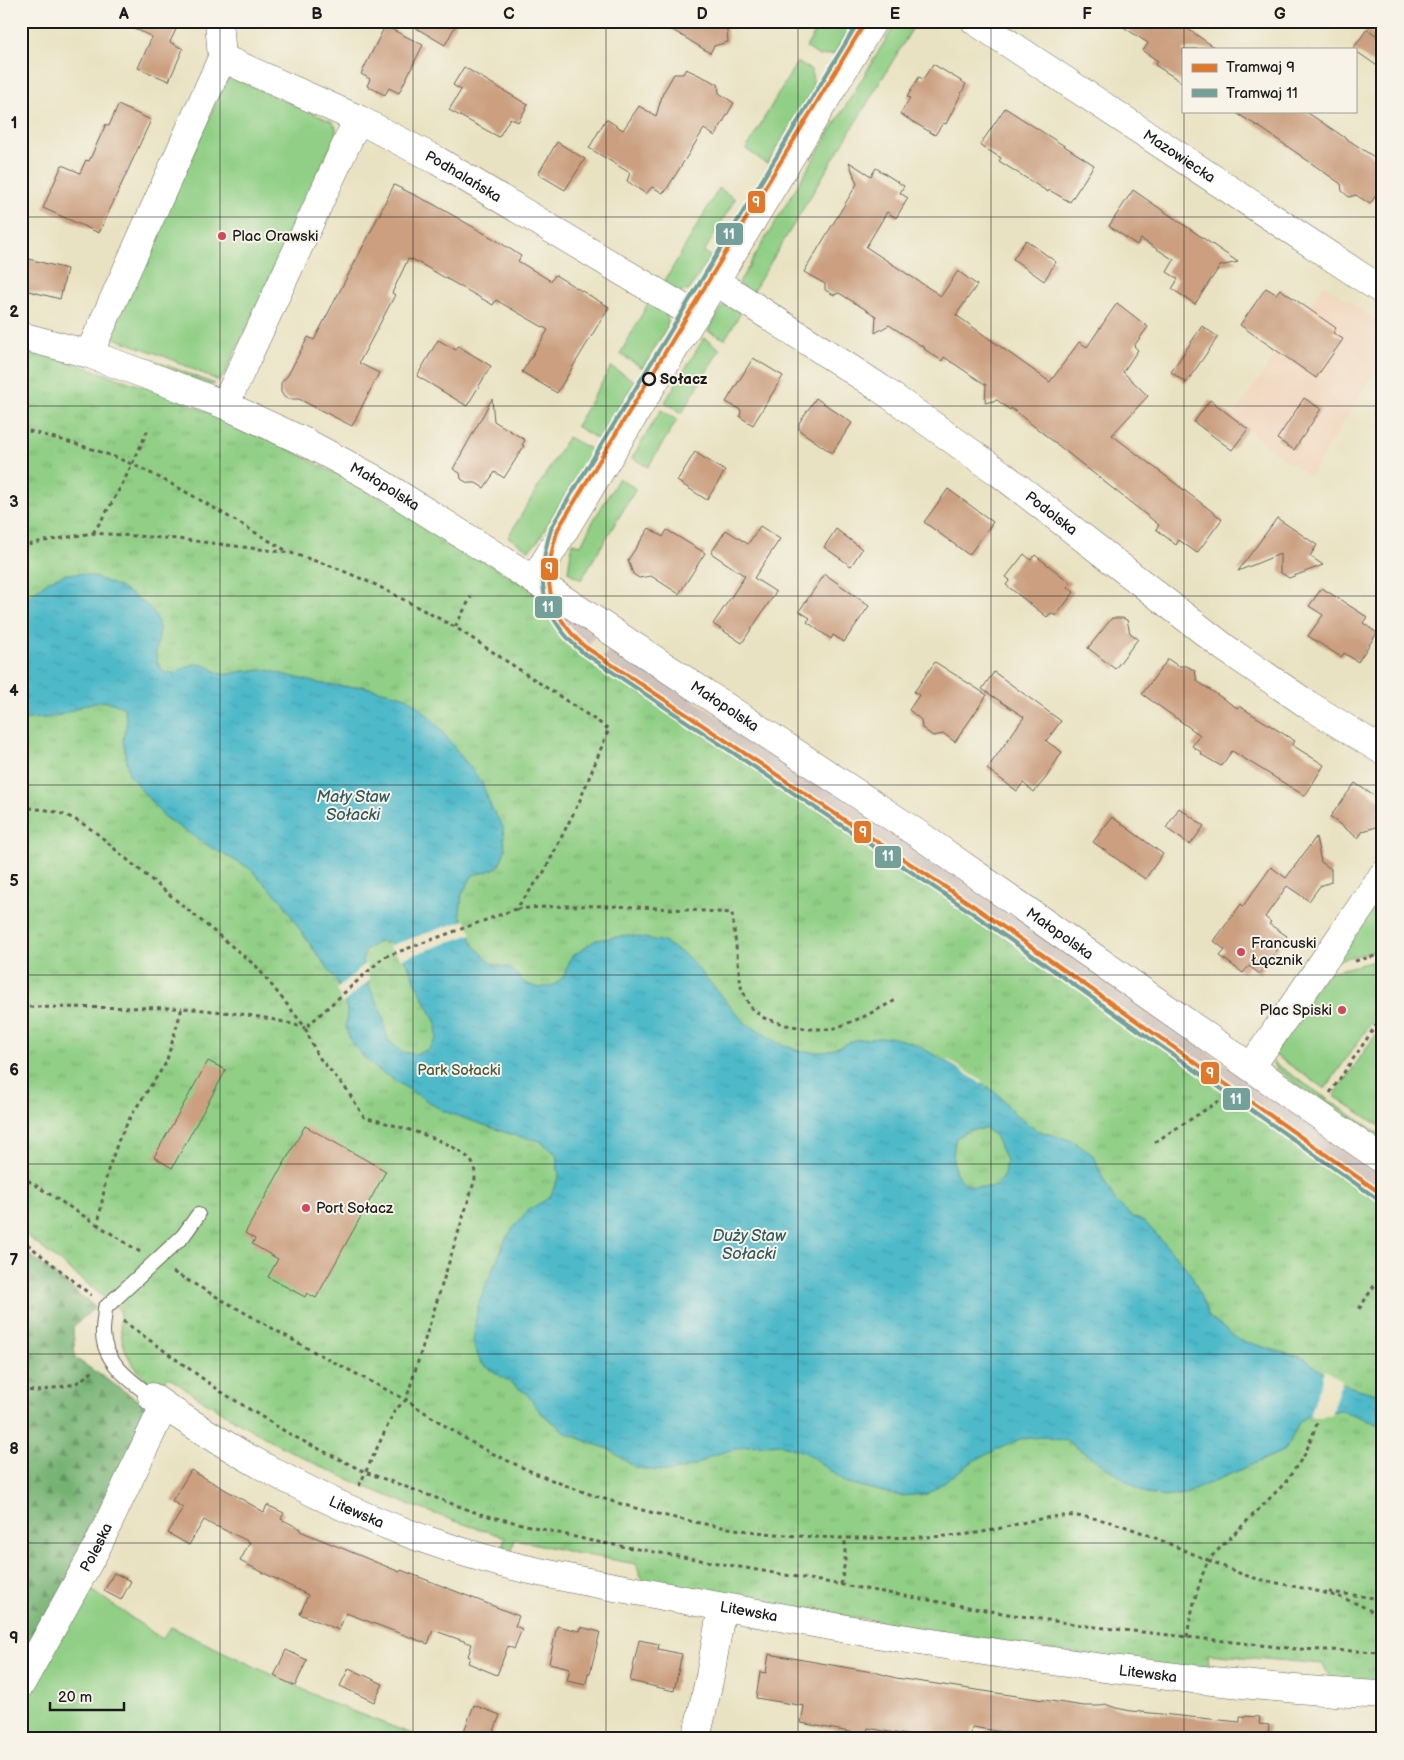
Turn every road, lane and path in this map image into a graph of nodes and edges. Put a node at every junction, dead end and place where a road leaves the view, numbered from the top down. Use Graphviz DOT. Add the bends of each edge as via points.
graph roads {
  1 [pos="219,21"];
  2 [pos="873,21"];
  3 [pos="975,21"];
  4 [pos="222,58"];
  5 [pos="358,119"];
  6 [pos="715,281"];
  7 [pos="1383,292"];
  8 [pos="695,315"];
  9 [pos="21,336"];
  10 [pos="89,354"];
  11 [pos="225,405"];
  12 [pos="149,427"];
  13 [pos="21,429"];
  14 [pos="133,464"];
  15 [pos="93,533"];
  16 [pos="21,547"];
  17 [pos="291,553"];
  18 [pos="534,580"];
  19 [pos="471,597"];
  20 [pos="455,627"];
  21 [pos="1383,751"];
  22 [pos="21,807"];
  23 [pos="1383,875"];
  24 [pos="516,909"];
  25 [pos="898,999"];
  26 [pos="21,1007"];
  27 [pos="182,1008"];
  28 [pos="1383,1015"];
  29 [pos="305,1028"];
  30 [pos="1251,1067"];
  31 [pos="1328,1096"];
  32 [pos="1219,1100"];
  33 [pos="1154,1142"];
  34 [pos="1383,1160"];
  35 [pos="21,1176"];
  36 [pos="198,1215"];
  37 [pos="98,1225"];
  38 [pos="21,1239"];
  39 [pos="156,1262"];
  40 [pos="1383,1272"];
  41 [pos="105,1308"];
  42 [pos="1359,1309"];
  43 [pos="110,1359"];
  44 [pos="21,1390"];
  45 [pos="406,1400"];
  46 [pos="158,1401"];
  47 [pos="1319,1419"];
  48 [pos="365,1472"];
  49 [pos="348,1509"];
  50 [pos="845,1538"];
  51 [pos="1208,1560"];
  52 [pos="841,1585"];
  53 [pos="1321,1591"];
  54 [pos="1383,1599"];
  55 [pos="722,1607"];
  56 [pos="1383,1618"];
  57 [pos="1187,1637"];
  58 [pos="1383,1652"];
  59 [pos="21,1684"];
  60 [pos="1383,1695"];
  61 [pos="696,1739"];
  1 -- 4 [label="street"];
  2 -- 6 [label="street"];
  3 -- 7 [label="street, Mazowiecka"];
  4 -- 5 [label="street, Podhalańska"];
  4 -- 10 [label="street"];
  5 -- 8 [label="street, Podhalańska" via="438,161"];
  5 -- 11 [label="street"];
  6 -- 8 [label="street"];
  6 -- 21 [label="street, Podolska" via="880,388 1001,474 1225,648"];
  8 -- 18 [label="street"];
  9 -- 10 [label="street, Małopolska"];
  10 -- 11 [label="street, Małopolska"];
  11 -- 18 [label="street, Małopolska" via="370,477"];
  12 -- 14 [label="path"];
  13 -- 14 [label="path"];
  14 -- 15 [label="path"];
  14 -- 17 [label="path"];
  15 -- 16 [label="path"];
  15 -- 17 [label="path" via="178,539"];
  17 -- 20 [label="path" via="376,585"];
  18 -- 30 [label="street, Małopolska" via="918,834"];
  19 -- 20 [label="path"];
  20 -- 24 [label="path" via="609,729 580,800 544,872"];
  22 -- 29 [label="path" via="56,812 96,832 257,967"];
  23 -- 30 [label="street"];
  24 -- 25 [label="path" via="619,905 732,912 741,987 750,1007 764,1018 786,1025 833,1029"];
  24 -- 29 [label="path" via="384,956"];
  26 -- 27 [label="path"];
  27 -- 29 [label="path" via="278,1019"];
  27 -- 37 [label="path" via="166,1063 119,1139 107,1173"];
  28 -- 31 [label="path"];
  29 -- 45 [label="path" via="317,1055 347,1090 364,1117 440,1140 466,1156 474,1167 475,1179"];
  30 -- 34 [label="street, Małopolska"];
  32 -- 33 [label="path"];
  35 -- 37 [label="path"];
  36 -- 39 [label="lane" via="183,1236"];
  37 -- 39 [label="path"];
  38 -- 41 [label="path"];
  39 -- 41 [label="lane"];
  39 -- 45 [label="path"];
  40 -- 42 [label="path"];
  41 -- 43 [label="lane" via="102,1333"];
  41 -- 48 [label="path" via="220,1391 291,1435"];
  43 -- 44 [label="path" via="75,1384 38,1391"];
  43 -- 46 [label="lane" via="131,1382"];
  45 -- 48 [label="path" via="395,1410"];
  45 -- 50 [label="path" via="499,1457 592,1495 705,1523 790,1536"];
  46 -- 49 [label="street, Litewska" via="285,1479"];
  46 -- 59 [label="street, Poleska" via="96,1549"];
  47 -- 51 [label="path" via="1305,1454 1285,1483"];
  48 -- 49 [label="path"];
  48 -- 52 [label="path" via="490,1517 592,1541"];
  49 -- 55 [label="street, Litewska" via="411,1534 502,1563"];
  50 -- 51 [label="path" via="977,1533 1047,1518 1075,1516 1110,1522"];
  50 -- 52 [label="path"];
  51 -- 53 [label="path" via="1250,1576"];
  51 -- 57 [label="path" via="1191,1611"];
  52 -- 57 [label="path" via="1018,1616"];
  53 -- 54 [label="path"];
  53 -- 56 [label="path"];
  55 -- 60 [label="street, Litewska" via="910,1640 1101,1668 1292,1689"];
  55 -- 61 [label="street"];
  57 -- 58 [label="path" via="1297,1648"];
}
